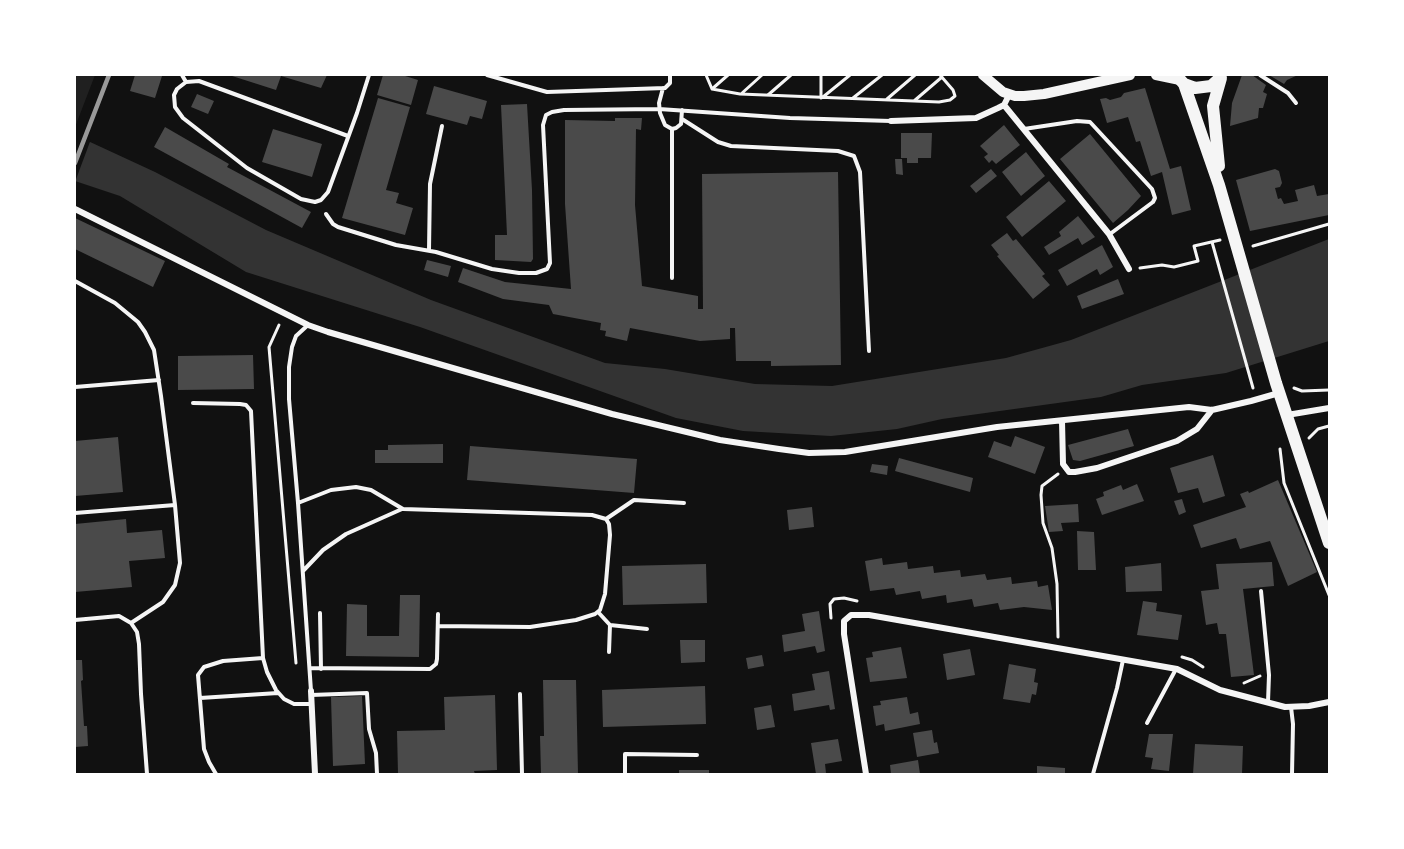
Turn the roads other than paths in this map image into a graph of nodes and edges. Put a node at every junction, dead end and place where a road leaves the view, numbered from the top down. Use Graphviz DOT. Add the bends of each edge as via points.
graph roads {
  1 [pos="183,75"];
  2 [pos="369,75"];
  3 [pos="488,75"];
  4 [pos="670,75"];
  5 [pos="984,75"];
  6 [pos="1112,75"];
  7 [pos="1130,75"];
  8 [pos="1156,75"];
  9 [pos="1260,75"];
  10 [pos="1221,76"];
  11 [pos="1180,80"];
  12 [pos="186,82"];
  13 [pos="1086,84"];
  14 [pos="665,87"];
  15 [pos="1006,100"];
  16 [pos="1296,103"];
  17 [pos="659,109"];
  18 [pos="682,111"];
  19 [pos="682,119"];
  20 [pos="891,121"];
  21 [pos="442,126"];
  22 [pos="672,129"];
  23 [pos="1023,130"];
  24 [pos="348,136"];
  25 [pos="1226,206"];
  26 [pos="75,209"];
  27 [pos="326,214"];
  28 [pos="1109,234"];
  29 [pos="429,250"];
  30 [pos="1130,270"];
  31 [pos="672,278"];
  32 [pos="75,281"];
  33 [pos="308,325"];
  34 [pos="869,351"];
  35 [pos="159,380"];
  36 [pos="75,387"];
  37 [pos="1278,388"];
  38 [pos="193,403"];
  39 [pos="1329,408"];
  40 [pos="1212,410"];
  41 [pos="1287,415"];
  42 [pos="1062,421"];
  43 [pos="298,503"];
  44 [pos="684,503"];
  45 [pos="175,505"];
  46 [pos="403,509"];
  47 [pos="75,513"];
  48 [pos="606,519"];
  49 [pos="1329,543"];
  50 [pos="303,571"];
  51 [pos="1261,591"];
  52 [pos="598,612"];
  53 [pos="320,613"];
  54 [pos="438,614"];
  55 [pos="75,620"];
  56 [pos="131,623"];
  57 [pos="610,625"];
  58 [pos="438,626"];
  59 [pos="647,628"];
  60 [pos="609,652"];
  61 [pos="263,658"];
  62 [pos="1123,659"];
  63 [pos="310,668"];
  64 [pos="321,669"];
  65 [pos="1177,669"];
  66 [pos="279,693"];
  67 [pos="311,693"];
  68 [pos="520,694"];
  69 [pos="200,698"];
  70 [pos="1268,702"];
  71 [pos="1329,702"];
  72 [pos="312,704"];
  73 [pos="1291,707"];
  74 [pos="1147,723"];
  75 [pos="697,755"];
  76 [pos="147,774"];
  77 [pos="216,774"];
  78 [pos="315,774"];
  79 [pos="377,774"];
  80 [pos="522,774"];
  81 [pos="625,774"];
  82 [pos="866,774"];
  83 [pos="1093,774"];
  84 [pos="1292,774"];
  1 -- 12 [label="lane"];
  2 -- 24 [label="lane"];
  3 -- 14 [label="lane" via="547,92"];
  4 -- 14 [label="lane" via="670,83"];
  5 -- 15 [label="street"];
  6 -- 13 [label="street"];
  7 -- 13 [label="street"];
  8 -- 11 [label="street"];
  9 -- 16 [label="lane"];
  10 -- 11 [label="main road" via="1204,88 1194,88"];
  10 -- 25 [label="main road" via="1213,111"];
  11 -- 25 [label="main road"];
  12 -- 24 [label="lane" via="199,81"];
  12 -- 24 [label="lane" via="177,89 174,101 183,118 248,168 308,202 321,200 328,192"];
  13 -- 15 [label="street"];
  14 -- 17 [label="lane"];
  15 -- 20 [label="street" via="984,116"];
  15 -- 23 [label="street"];
  17 -- 18 [label="lane"];
  17 -- 22 [label="lane" via="665,125"];
  17 -- 29 [label="lane" via="559,110 546,116 543,130 550,258 547,269 536,273 508,272"];
  18 -- 19 [label="lane"];
  18 -- 20 [label="lane"];
  19 -- 22 [label="lane" via="679,127"];
  19 -- 34 [label="lane" via="724,144 838,150 854,156 860,172"];
  21 -- 29 [label="lane" via="430,184"];
  22 -- 31 [label="lane"];
  23 -- 28 [label="street"];
  23 -- 28 [label="lane" via="1090,122 1152,189 1153,202"];
  25 -- 37 [label="main road"];
  26 -- 33 [label="street"];
  27 -- 29 [label="lane" via="338,226 396,245"];
  28 -- 30 [label="street"];
  32 -- 35 [label="lane" via="115,303 138,322 151,342"];
  33 -- 42 [label="street" via="612,414 720,440 808,453 845,452"];
  33 -- 43 [label="lane" via="294,341 288,376"];
  35 -- 36 [label="lane"];
  35 -- 45 [label="lane"];
  37 -- 40 [label="street" via="1251,401"];
  37 -- 41 [label="main road"];
  38 -- 61 [label="lane" via="240,404 251,411"];
  39 -- 41 [label="street"];
  40 -- 42 [label="street" via="1189,407"];
  40 -- 42 [label="street" via="1197,429 1177,441 1075,472 1065,469 1062,458"];
  41 -- 49 [label="main road"];
  43 -- 46 [label="lane" via="331,490 356,487 371,490"];
  43 -- 50 [label="lane"];
  44 -- 48 [label="lane" via="634,500"];
  45 -- 47 [label="lane"];
  45 -- 56 [label="lane" via="180,563 175,585 163,602"];
  46 -- 48 [label="lane" via="592,515"];
  46 -- 50 [label="lane" via="346,534"];
  48 -- 52 [label="lane" via="610,535 605,594"];
  50 -- 63 [label="lane"];
  51 -- 70 [label="lane"];
  52 -- 57 [label="lane"];
  52 -- 58 [label="lane" via="576,620 530,627"];
  53 -- 64 [label="lane"];
  54 -- 58 [label="lane"];
  55 -- 56 [label="lane" via="119,616"];
  56 -- 76 [label="lane" via="139,644"];
  57 -- 59 [label="lane"];
  57 -- 60 [label="lane"];
  58 -- 64 [label="lane" via="437,659 430,669"];
  61 -- 66 [label="lane"];
  61 -- 69 [label="lane" via="223,661 204,667 198,675"];
  62 -- 65 [label="street"];
  62 -- 82 [label="street" via="869,615 848,616 844,634"];
  62 -- 83 [label="lane"];
  63 -- 64 [label="lane"];
  63 -- 67 [label="lane"];
  65 -- 70 [label="street" via="1220,690"];
  65 -- 74 [label="lane"];
  66 -- 69 [label="lane"];
  66 -- 72 [label="lane" via="290,703"];
  67 -- 72 [label="street"];
  67 -- 79 [label="lane" via="367,693"];
  68 -- 80 [label="lane"];
  69 -- 77 [label="lane" via="204,749"];
  70 -- 73 [label="street"];
  71 -- 73 [label="street"];
  72 -- 78 [label="street"];
  73 -- 84 [label="lane"];
  75 -- 81 [label="lane" via="625,754"];
}
